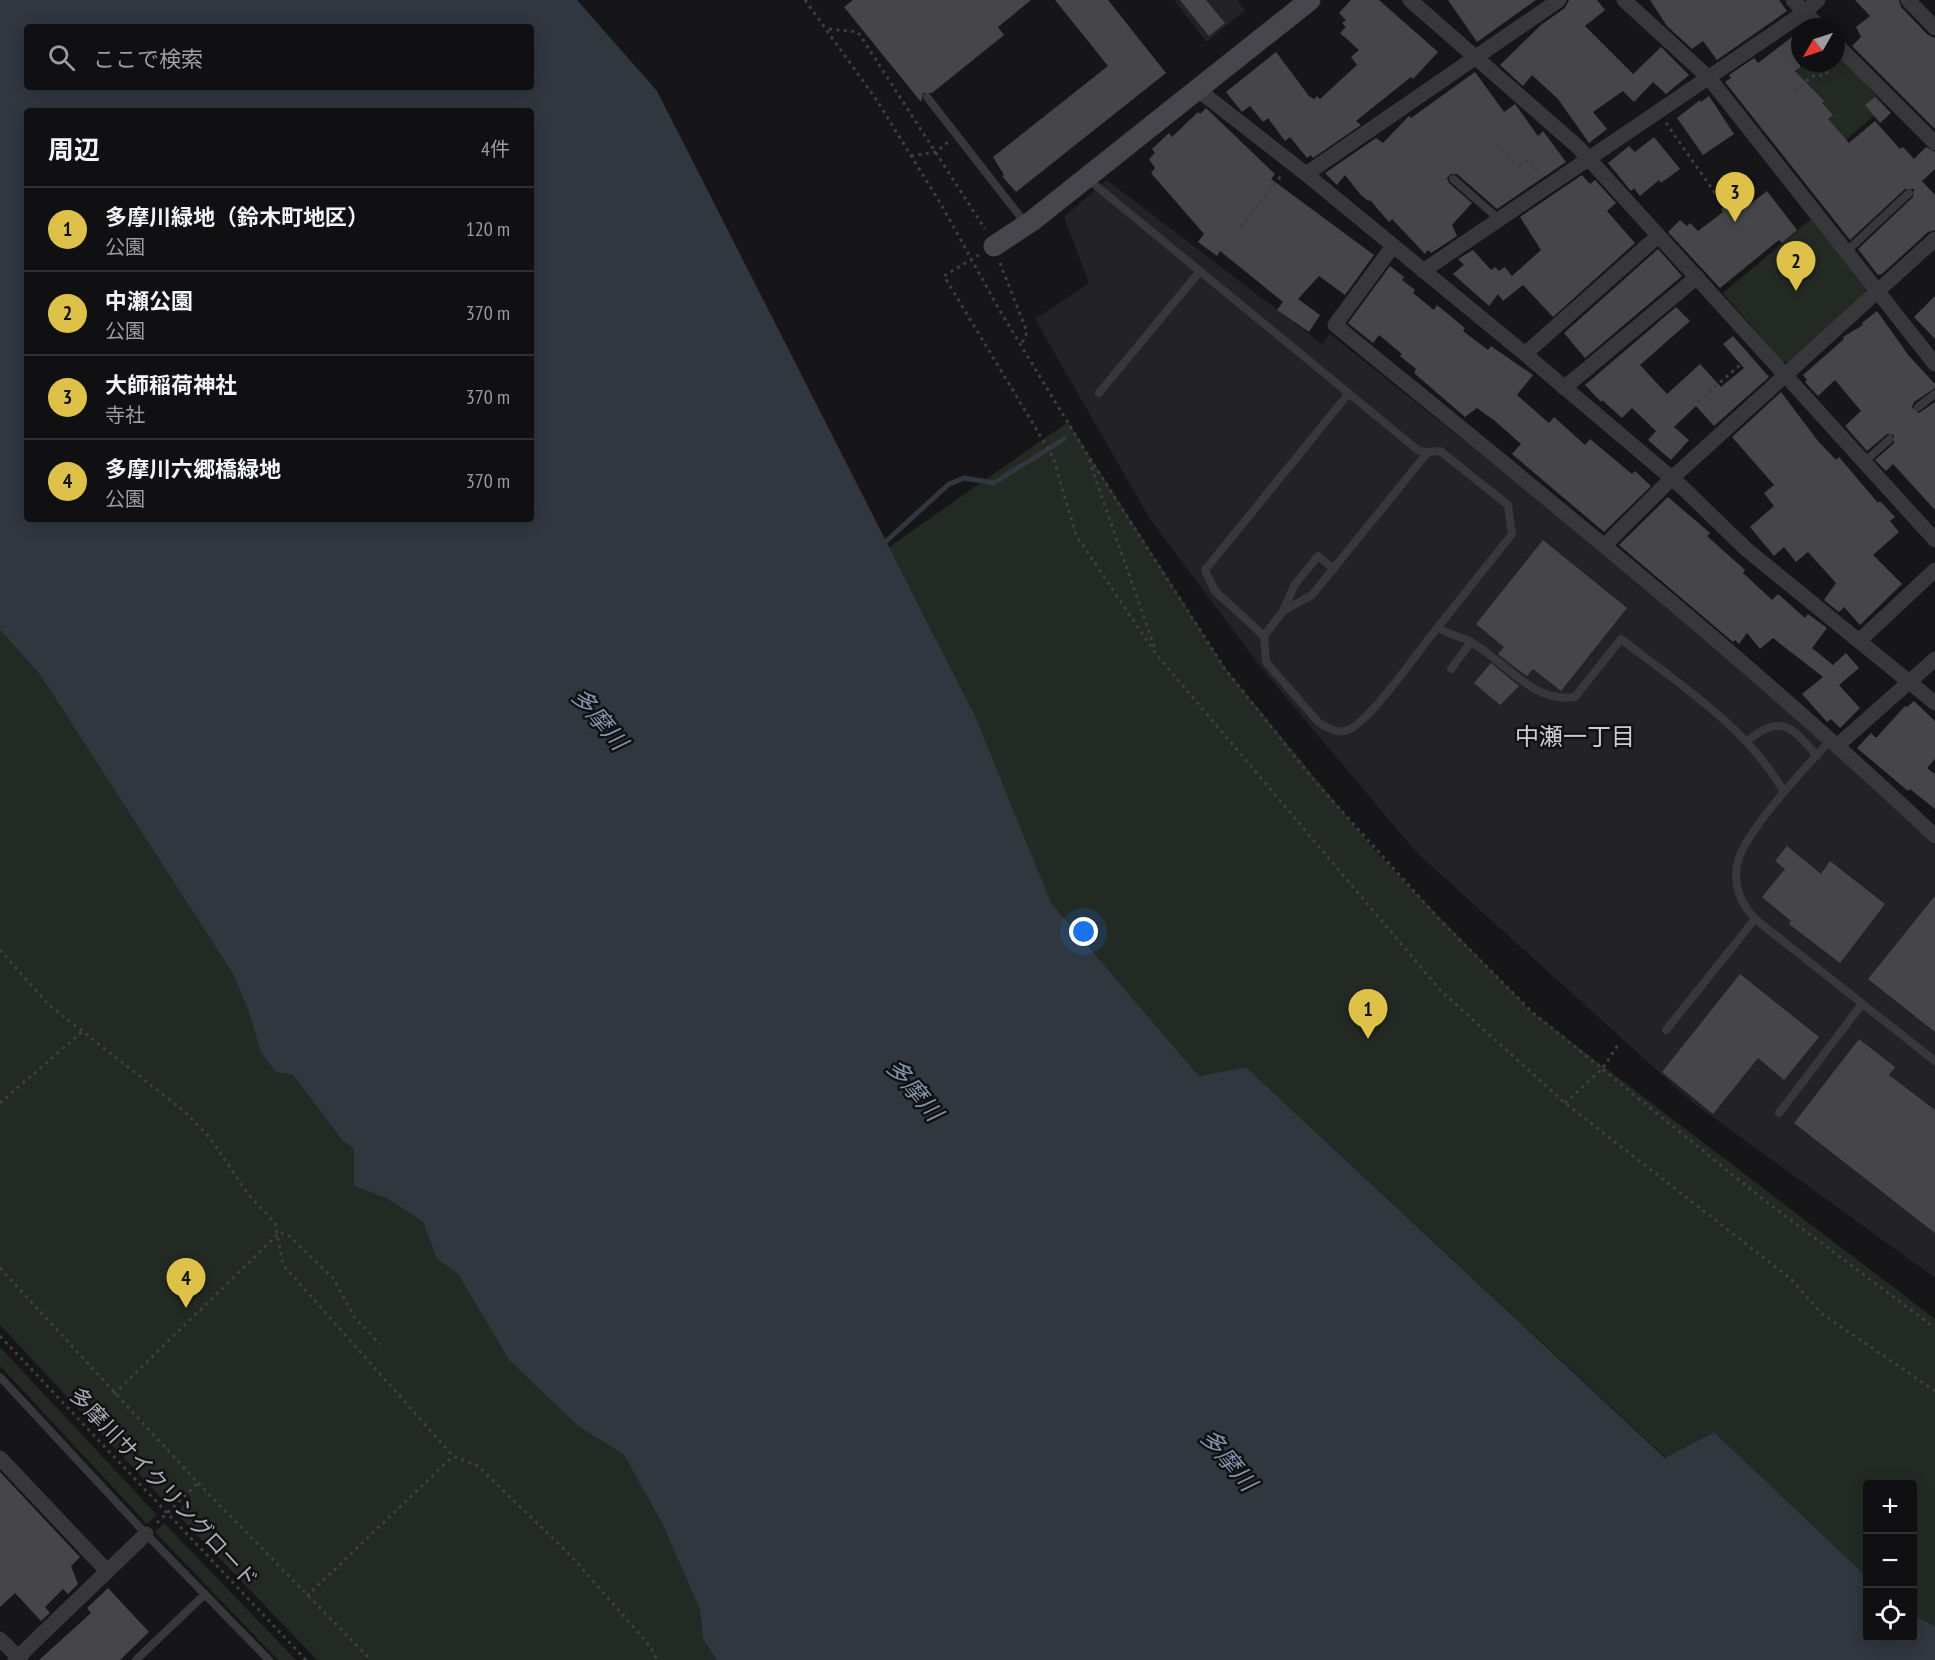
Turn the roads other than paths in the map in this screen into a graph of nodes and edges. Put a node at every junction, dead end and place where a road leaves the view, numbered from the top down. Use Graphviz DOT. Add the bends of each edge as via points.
graph roads {
  1 [pos="1310,0"];
  2 [pos="1410,0"];
  3 [pos="1559,0"];
  4 [pos="1624,0"];
  5 [pos="1792,0"];
  6 [pos="1818,0"];
  7 [pos="1908,0"];
  8 [pos="1805,12"];
  9 [pos="1811,18"];
  10 [pos="1935,28"];
  11 [pos="1845,53"];
  12 [pos="1474,56"];
  13 [pos="1709,78"];
  14 [pos="1197,89"];
  15 [pos="927,97"];
  16 [pos="1935,143"];
  17 [pos="1590,160"];
  18 [pos="1306,174"];
  19 [pos="1087,178"];
  20 [pos="1453,179"];
  21 [pos="1909,193"];
  22 [pos="1500,220"];
  23 [pos="1027,225"];
  24 [pos="1658,236"];
  25 [pos="1935,239"];
  26 [pos="993,240"];
  27 [pos="1393,246"];
  28 [pos="1847,251"];
  29 [pos="1200,271"];
  30 [pos="1423,271"];
  31 [pos="1697,277"];
  32 [pos="1878,291"];
  33 [pos="1525,354"];
  34 [pos="1935,364"];
  35 [pos="1785,374"];
  36 [pos="1564,388"];
  37 [pos="1099,393"];
  38 [pos="1348,393"];
  39 [pos="1935,394"];
  40 [pos="1918,407"];
  41 [pos="1890,439"];
  42 [pos="1428,452"];
  43 [pos="1864,462"];
  44 [pos="1671,478"];
  45 [pos="1935,540"];
  46 [pos="1604,546"];
  47 [pos="1334,568"];
  48 [pos="1935,570"];
  49 [pos="1283,611"];
  50 [pos="1438,627"];
  51 [pos="1264,636"];
  52 [pos="1859,641"];
  53 [pos="1471,642"];
  54 [pos="1935,659"];
  55 [pos="1451,669"];
  56 [pos="1910,682"];
  57 [pos="1935,703"];
  58 [pos="1746,742"];
  59 [pos="1834,743"];
  60 [pos="1817,756"];
  61 [pos="1784,792"];
  62 [pos="1935,836"];
  63 [pos="1755,919"];
  64 [pos="1862,1004"];
  65 [pos="1666,1030"];
  66 [pos="1935,1061"];
  67 [pos="1779,1113"];
  68 [pos="0,1377"];
  69 [pos="0,1458"];
  70 [pos="146,1534"];
  71 [pos="107,1571"];
  72 [pos="205,1594"];
  73 [pos="0,1639"];
  74 [pos="18,1659"];
  75 [pos="136,1660"];
  76 [pos="269,1660"];
  1 -- 14 [label="street"];
  2 -- 12 [label="street"];
  3 -- 12 [label="street"];
  4 -- 13 [label="street"];
  5 -- 8 [label="street"];
  6 -- 8 [label="street"];
  7 -- 10 [label="street"];
  8 -- 9 [label="street"];
  8 -- 13 [label="street"];
  11 -- 16 [label="street"];
  12 -- 17 [label="street"];
  12 -- 18 [label="street"];
  13 -- 17 [label="street"];
  13 -- 28 [label="street"];
  14 -- 18 [label="street"];
  14 -- 19 [label="street"];
  15 -- 23 [label="lane"];
  17 -- 22 [label="street"];
  17 -- 24 [label="street"];
  18 -- 27 [label="street"];
  19 -- 23 [label="street"];
  19 -- 29 [label="lane"];
  20 -- 22 [label="lane"];
  21 -- 28 [label="lane"];
  22 -- 30 [label="street"];
  23 -- 26 [label="street"];
  24 -- 31 [label="street"];
  24 -- 33 [label="street"];
  25 -- 32 [label="street"];
  27 -- 30 [label="street"];
  27 -- 46 [label="street" via="1335,325"];
  28 -- 32 [label="street"];
  29 -- 37 [label="lane"];
  29 -- 38 [label="lane"];
  30 -- 33 [label="street"];
  31 -- 35 [label="street"];
  31 -- 36 [label="street"];
  32 -- 34 [label="street"];
  32 -- 35 [label="street"];
  33 -- 36 [label="street"];
  35 -- 43 [label="street"];
  35 -- 44 [label="street"];
  36 -- 44 [label="street"];
  38 -- 42 [label="lane" via="1419,451"];
  38 -- 51 [label="lane" via="1205,570 1215,591"];
  39 -- 40 [label="lane"];
  41 -- 43 [label="lane"];
  42 -- 47 [label="lane"];
  42 -- 50 [label="lane" via="1440,451 1508,505 1512,534"];
  43 -- 45 [label="street"];
  44 -- 46 [label="street"];
  44 -- 52 [label="street" via="1746,549"];
  46 -- 59 [label="street"];
  47 -- 49 [label="lane" via="1312,595"];
  47 -- 49 [label="lane" via="1318,556 1295,584"];
  48 -- 52 [label="street"];
  49 -- 51 [label="lane"];
  50 -- 51 [label="lane" via="1372,713 1345,732 1319,723 1274,673 1266,663"];
  50 -- 53 [label="lane"];
  52 -- 56 [label="street"];
  53 -- 55 [label="lane"];
  53 -- 58 [label="lane" via="1536,691 1564,699 1575,697 1621,639"];
  54 -- 56 [label="street"];
  56 -- 57 [label="street"];
  56 -- 59 [label="street"];
  58 -- 60 [label="lane" via="1774,724 1782,725 1798,735"];
  58 -- 61 [label="lane" via="1769,766"];
  59 -- 60 [label="lane"];
  59 -- 62 [label="street"];
  60 -- 61 [label="lane"];
  61 -- 63 [label="lane" via="1749,838 1738,860 1741,903"];
  63 -- 64 [label="lane"];
  63 -- 65 [label="lane"];
  64 -- 66 [label="lane"];
  64 -- 67 [label="lane"];
  68 -- 70 [label="lane"];
  69 -- 71 [label="street"];
  70 -- 71 [label="street"];
  70 -- 72 [label="lane"];
  71 -- 74 [label="street"];
  72 -- 75 [label="lane"];
  72 -- 76 [label="lane"];
  73 -- 74 [label="street"];
}
